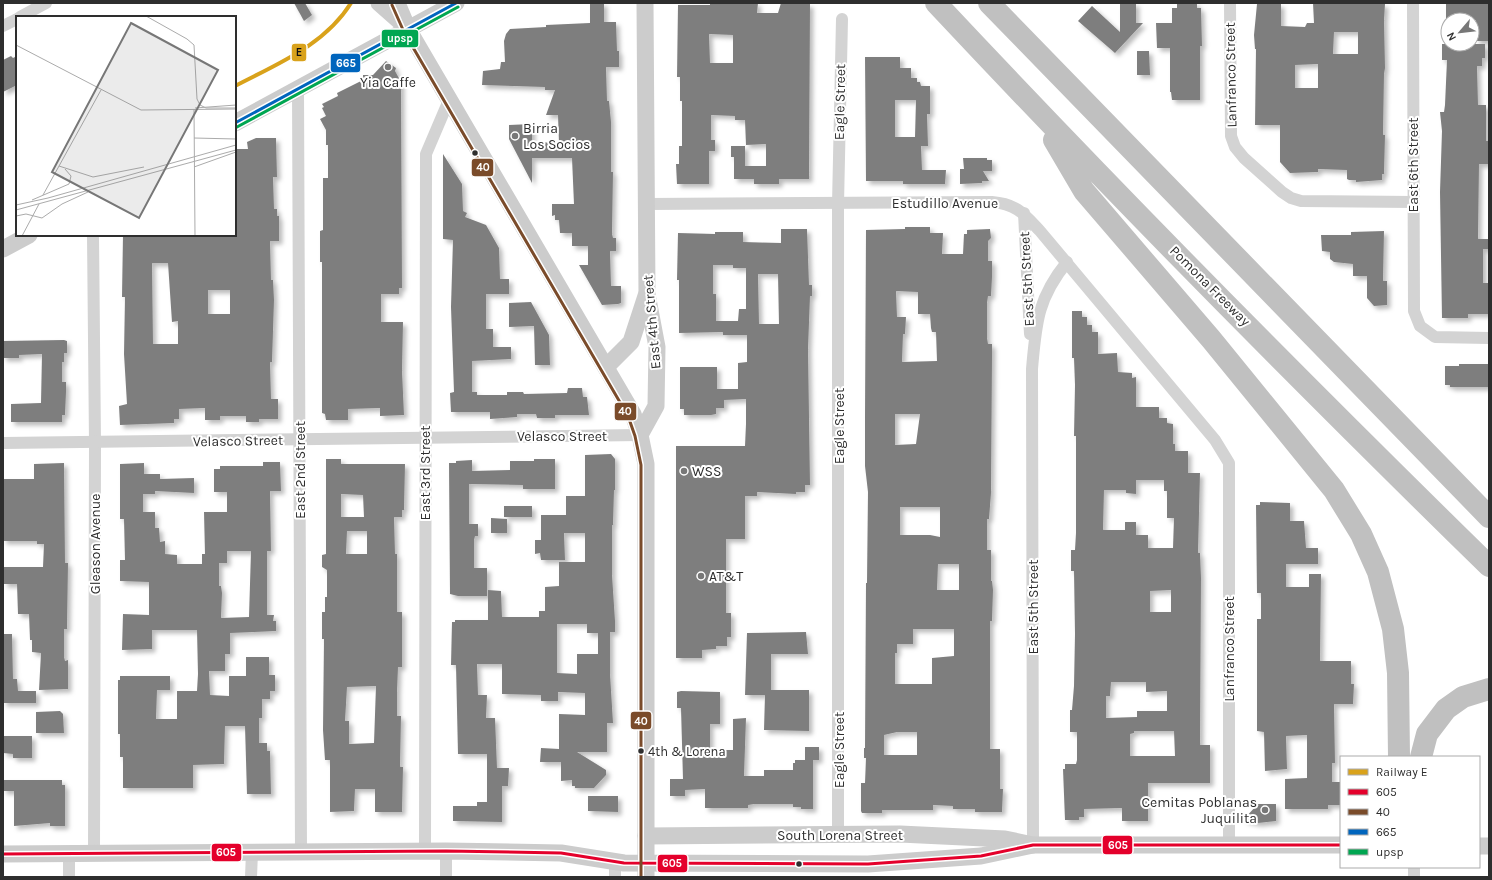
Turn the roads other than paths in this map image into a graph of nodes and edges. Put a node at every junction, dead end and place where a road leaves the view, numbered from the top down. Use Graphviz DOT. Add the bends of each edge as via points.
graph roads {
  1 [pos="46,3"];
  2 [pos="380,3"];
  3 [pos="397,3"];
  4 [pos="456,3"];
  5 [pos="645,3"];
  6 [pos="936,3"];
  7 [pos="988,3"];
  8 [pos="1230,3"];
  9 [pos="1413,3"];
  10 [pos="22,16"];
  11 [pos="842,19"];
  12 [pos="16,20"];
  13 [pos="3,26"];
  14 [pos="408,29"];
  15 [pos="298,89"];
  16 [pos="449,100"];
  17 [pos="1038,112"];
  18 [pos="236,122"];
  19 [pos="1413,202"];
  20 [pos="647,204"];
  21 [pos="838,204"];
  22 [pos="1024,213"];
  23 [pos="27,236"];
  24 [pos="94,236"];
  25 [pos="3,248"];
  26 [pos="1067,262"];
  27 [pos="647,294"];
  28 [pos="1489,338"];
  29 [pos="606,367"];
  30 [pos="1032,369"];
  31 [pos="640,435"];
  32 [pos="425,437"];
  33 [pos="300,440"];
  34 [pos="3,443"];
  35 [pos="95,443"];
  36 [pos="1223,454"];
  37 [pos="1453,480"];
  38 [pos="1489,499"];
  39 [pos="1489,517"];
  40 [pos="1489,566"];
  41 [pos="1489,689"];
  42 [pos="1399,756"];
  43 [pos="1421,756"];
  44 [pos="838,834"];
  45 [pos="646,844"];
  46 [pos="1033,845"];
  47 [pos="1229,845"];
  48 [pos="1340,845"];
  49 [pos="425,851"];
  50 [pos="446,851"];
  51 [pos="252,852"];
  52 [pos="301,852"];
  53 [pos="69,853"];
  54 [pos="94,853"];
  55 [pos="3,854"];
  56 [pos="615,870"];
  57 [pos="69,877"];
  58 [pos="251,877"];
  59 [pos="446,877"];
  60 [pos="646,877"];
  1 -- 10 [label="street"];
  2 -- 14 [label="main road"];
  3 -- 14 [label="main road"];
  4 -- 14 [label="main road"];
  5 -- 20 [label="main road, East 4th Street"];
  6 -- 17 [label="highway, Pomona Freeway"];
  7 -- 37 [label="highway"];
  8 -- 19 [label="street, Lanfranco Street" via="1230,123 1235,147 1244,158 1290,198 1301,201"];
  9 -- 19 [label="street, East 6th Street"];
  11 -- 21 [label="street, Eagle Street"];
  12 -- 13 [label="street"];
  14 -- 15 [label="main road"];
  14 -- 16 [label="main road"];
  15 -- 18 [label="main road"];
  15 -- 33 [label="street, East 2nd Street"];
  16 -- 29 [label="main road"];
  16 -- 32 [label="street, East 3rd Street" via="426,154"];
  17 -- 40 [label="highway, Pomona Freeway"];
  17 -- 42 [label="highway" via="1084,191 1211,339 1334,490 1361,534 1378,572 1393,629 1398,673"];
  19 -- 28 [label="street, East 6th Street" via="1414,311 1420,326 1435,337"];
  20 -- 21 [label="street, Estudillo Avenue"];
  20 -- 27 [label="main road, East 4th Street"];
  21 -- 22 [label="street, Estudillo Avenue" via="992,202 1006,204"];
  21 -- 44 [label="street, Eagle Street"];
  22 -- 26 [label="street, Estudillo Avenue"];
  22 -- 30 [label="street, East 5th Street"];
  23 -- 25 [label="main road"];
  24 -- 35 [label="street, Gleason Avenue"];
  26 -- 30 [label="street, East 5th Street" via="1055,278 1039,311"];
  26 -- 36 [label="street, Estudillo Avenue" via="1215,440"];
  27 -- 29 [label="main road" via="631,342"];
  27 -- 31 [label="main road, East 4th Street" via="657,347 656,406"];
  29 -- 31 [label="main road" via="633,414"];
  30 -- 46 [label="street, East 5th Street"];
  31 -- 32 [label="street, Velasco Street"];
  31 -- 45 [label="main road" via="646,472"];
  32 -- 33 [label="street, Velasco Street"];
  32 -- 49 [label="street, East 3rd Street"];
  33 -- 35 [label="street, Velasco Street"];
  33 -- 52 [label="street, East 2nd Street"];
  34 -- 35 [label="street, Velasco Street"];
  35 -- 54 [label="street, Gleason Avenue"];
  36 -- 47 [label="street, Lanfranco Street" via="1230,471"];
  37 -- 38 [label="highway"];
  37 -- 39 [label="highway"];
  41 -- 43 [label="highway" via="1464,697 1446,709 1427,734"];
  44 -- 45 [label="main road, South Lorena Street"];
  44 -- 46 [label="main road, South Lorena Street" via="1005,839"];
  45 -- 60 [label="main road"];
  46 -- 47 [label="main road, South Lorena Street"];
  46 -- 56 [label="main road, South Lorena Street" via="981,856 868,864"];
  47 -- 48 [label="main road, South Lorena Street"];
  49 -- 50 [label="main road, South Lorena Street"];
  49 -- 52 [label="main road, South Lorena Street"];
  50 -- 56 [label="main road, South Lorena Street" via="561,854"];
  50 -- 59 [label="street"];
  51 -- 52 [label="main road, South Lorena Street"];
  51 -- 54 [label="main road, South Lorena Street"];
  51 -- 58 [label="street"];
  53 -- 54 [label="main road, South Lorena Street"];
  53 -- 55 [label="main road, South Lorena Street"];
  53 -- 57 [label="street"];
}
